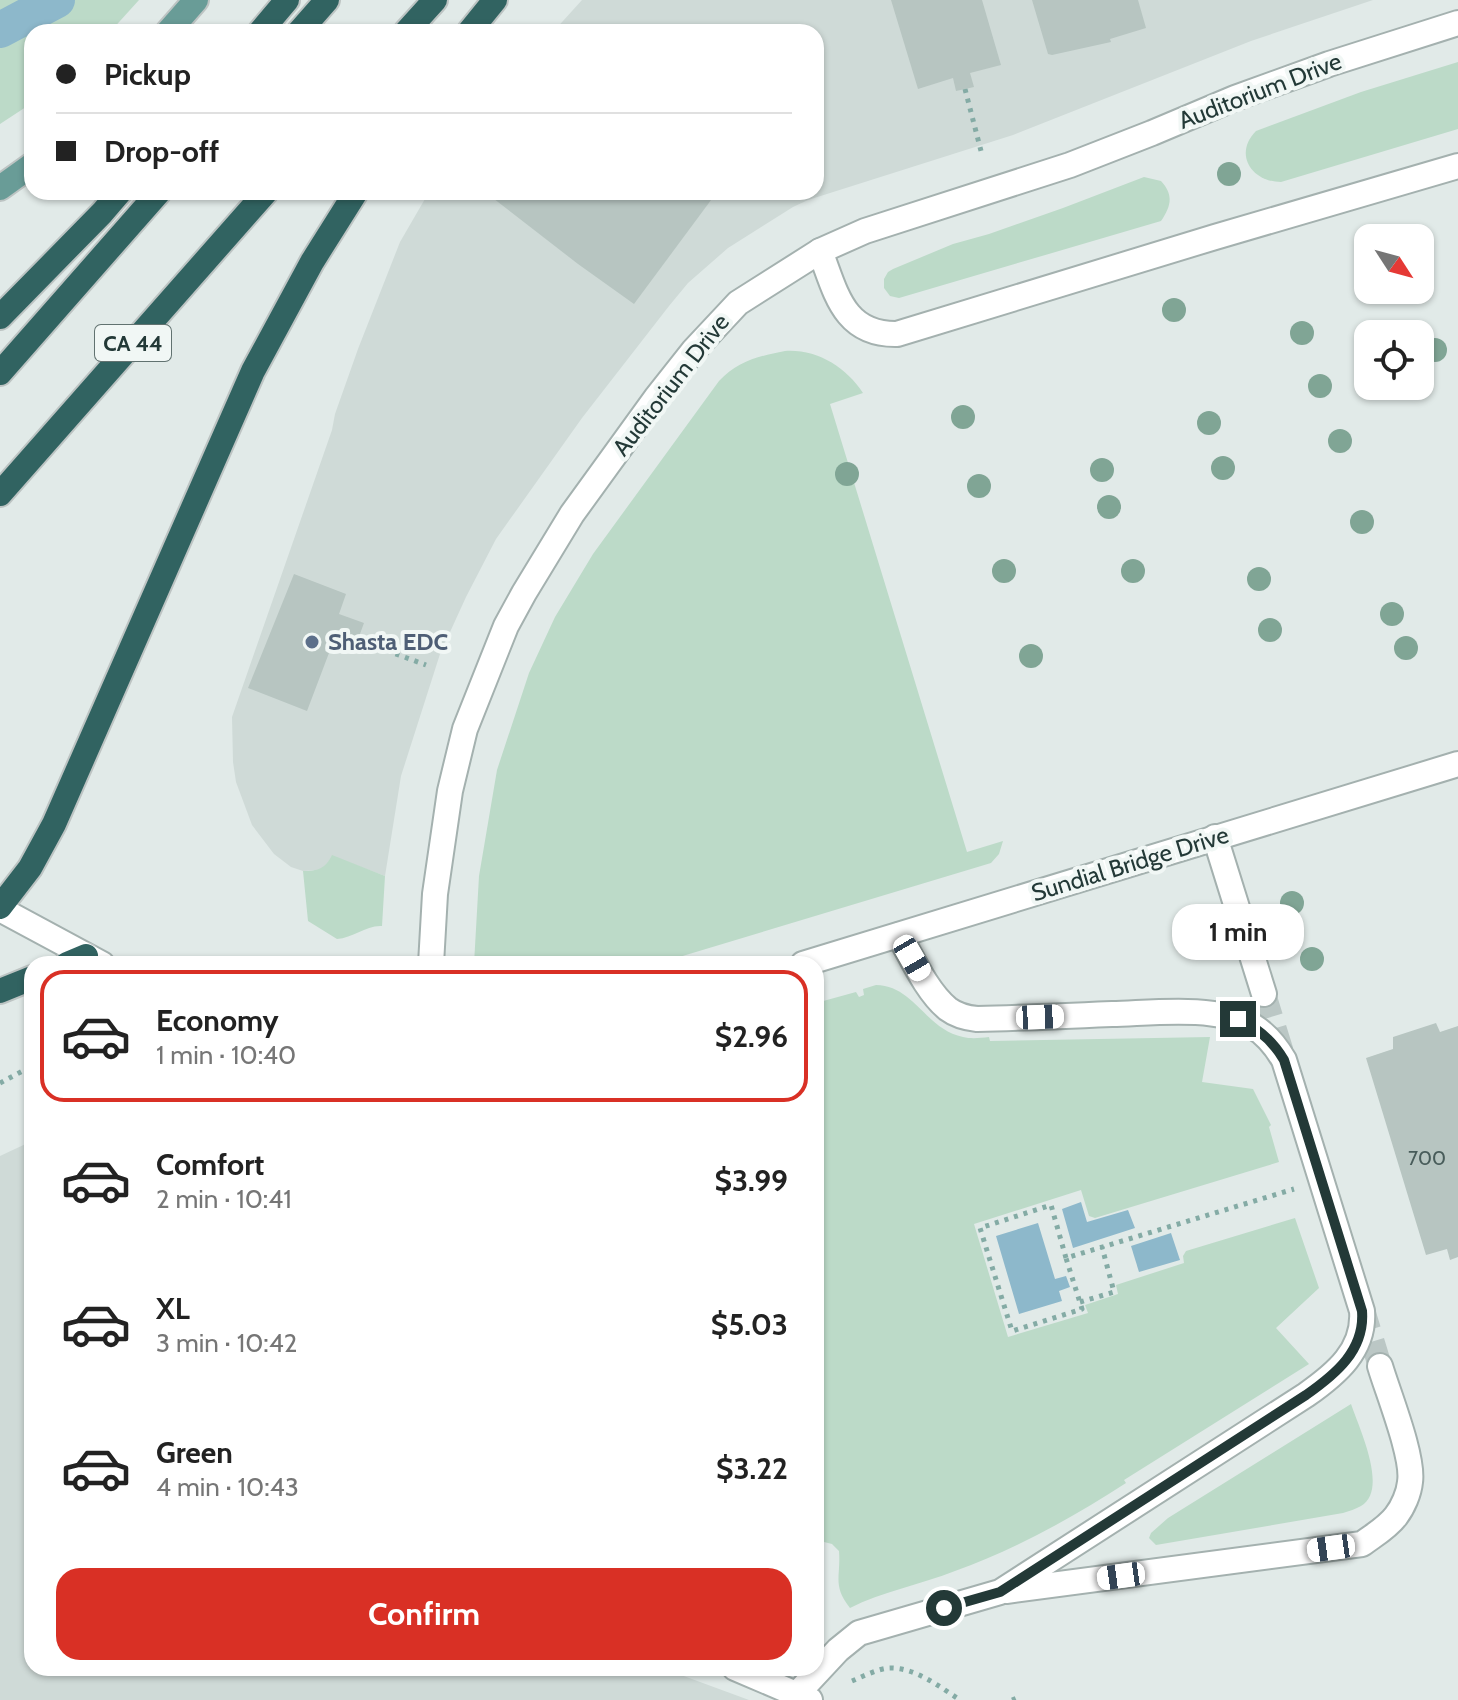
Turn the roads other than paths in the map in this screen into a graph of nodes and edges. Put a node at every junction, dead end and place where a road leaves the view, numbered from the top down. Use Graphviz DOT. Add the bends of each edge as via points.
graph roads {
  1 [pos="196,0"];
  2 [pos="287,0"];
  3 [pos="327,0"];
  4 [pos="435,0"];
  5 [pos="495,0"];
  6 [pos="1458,23"];
  7 [pos="175,24"];
  8 [pos="267,24"];
  9 [pos="306,24"];
  10 [pos="413,24"];
  11 [pos="476,24"];
  12 [pos="1458,166"];
  13 [pos="24,171"];
  14 [pos="0,188"];
  15 [pos="113,200"];
  16 [pos="152,200"];
  17 [pos="259,200"];
  18 [pos="351,200"];
  19 [pos="820,251"];
  20 [pos="0,317"];
  21 [pos="0,373"];
  22 [pos="0,494"];
  23 [pos="1458,764"];
  24 [pos="1215,837"];
  25 [pos="0,908"];
  26 [pos="899,935"];
  27 [pos="77,956"];
  28 [pos="432,956"];
  29 [pos="824,958"];
  30 [pos="24,981"];
  31 [pos="0,991"];
  32 [pos="1264,994"];
  33 [pos="1380,1366"];
  34 [pos="1000,1592"];
  35 [pos="824,1669"];
  36 [pos="754,1676"];
  37 [pos="819,1676"];
  38 [pos="803,1697"];
  1 -- 7 [label="main road"];
  2 -- 8 [label="highway"];
  3 -- 9 [label="highway"];
  4 -- 10 [label="highway"];
  5 -- 11 [label="highway"];
  6 -- 19 [label="street, Auditorium Drive" via="1329,64 1070,165 865,231"];
  12 -- 19 [label="street" via="897,334 869,330 851,317"];
  13 -- 14 [label="main road"];
  15 -- 20 [label="highway"];
  16 -- 21 [label="highway"];
  17 -- 22 [label="highway, CA 44"];
  18 -- 25 [label="highway" via="253,371 54,824"];
  19 -- 28 [label="street, Auditorium Drive" via="738,303 694,350 572,514 524,593 465,729 440,850"];
  23 -- 24 [label="street, Sundial Bridge Drive"];
  24 -- 26 [label="street, Sundial Bridge Drive"];
  24 -- 32 [label="street"];
  25 -- 27 [label="street"];
  26 -- 29 [label="street, Sundial Bridge Drive"];
  26 -- 34 [label="street" via="946,1007 968,1018 1197,1011 1252,1025 1284,1060 1362,1311 1359,1338 1327,1380"];
  30 -- 31 [label="highway"];
  33 -- 34 [label="street" via="1411,1480 1398,1515 1362,1544"];
  34 -- 35 [label="street" via="859,1633"];
  36 -- 38 [label="street"];
  37 -- 38 [label="street"];
}
